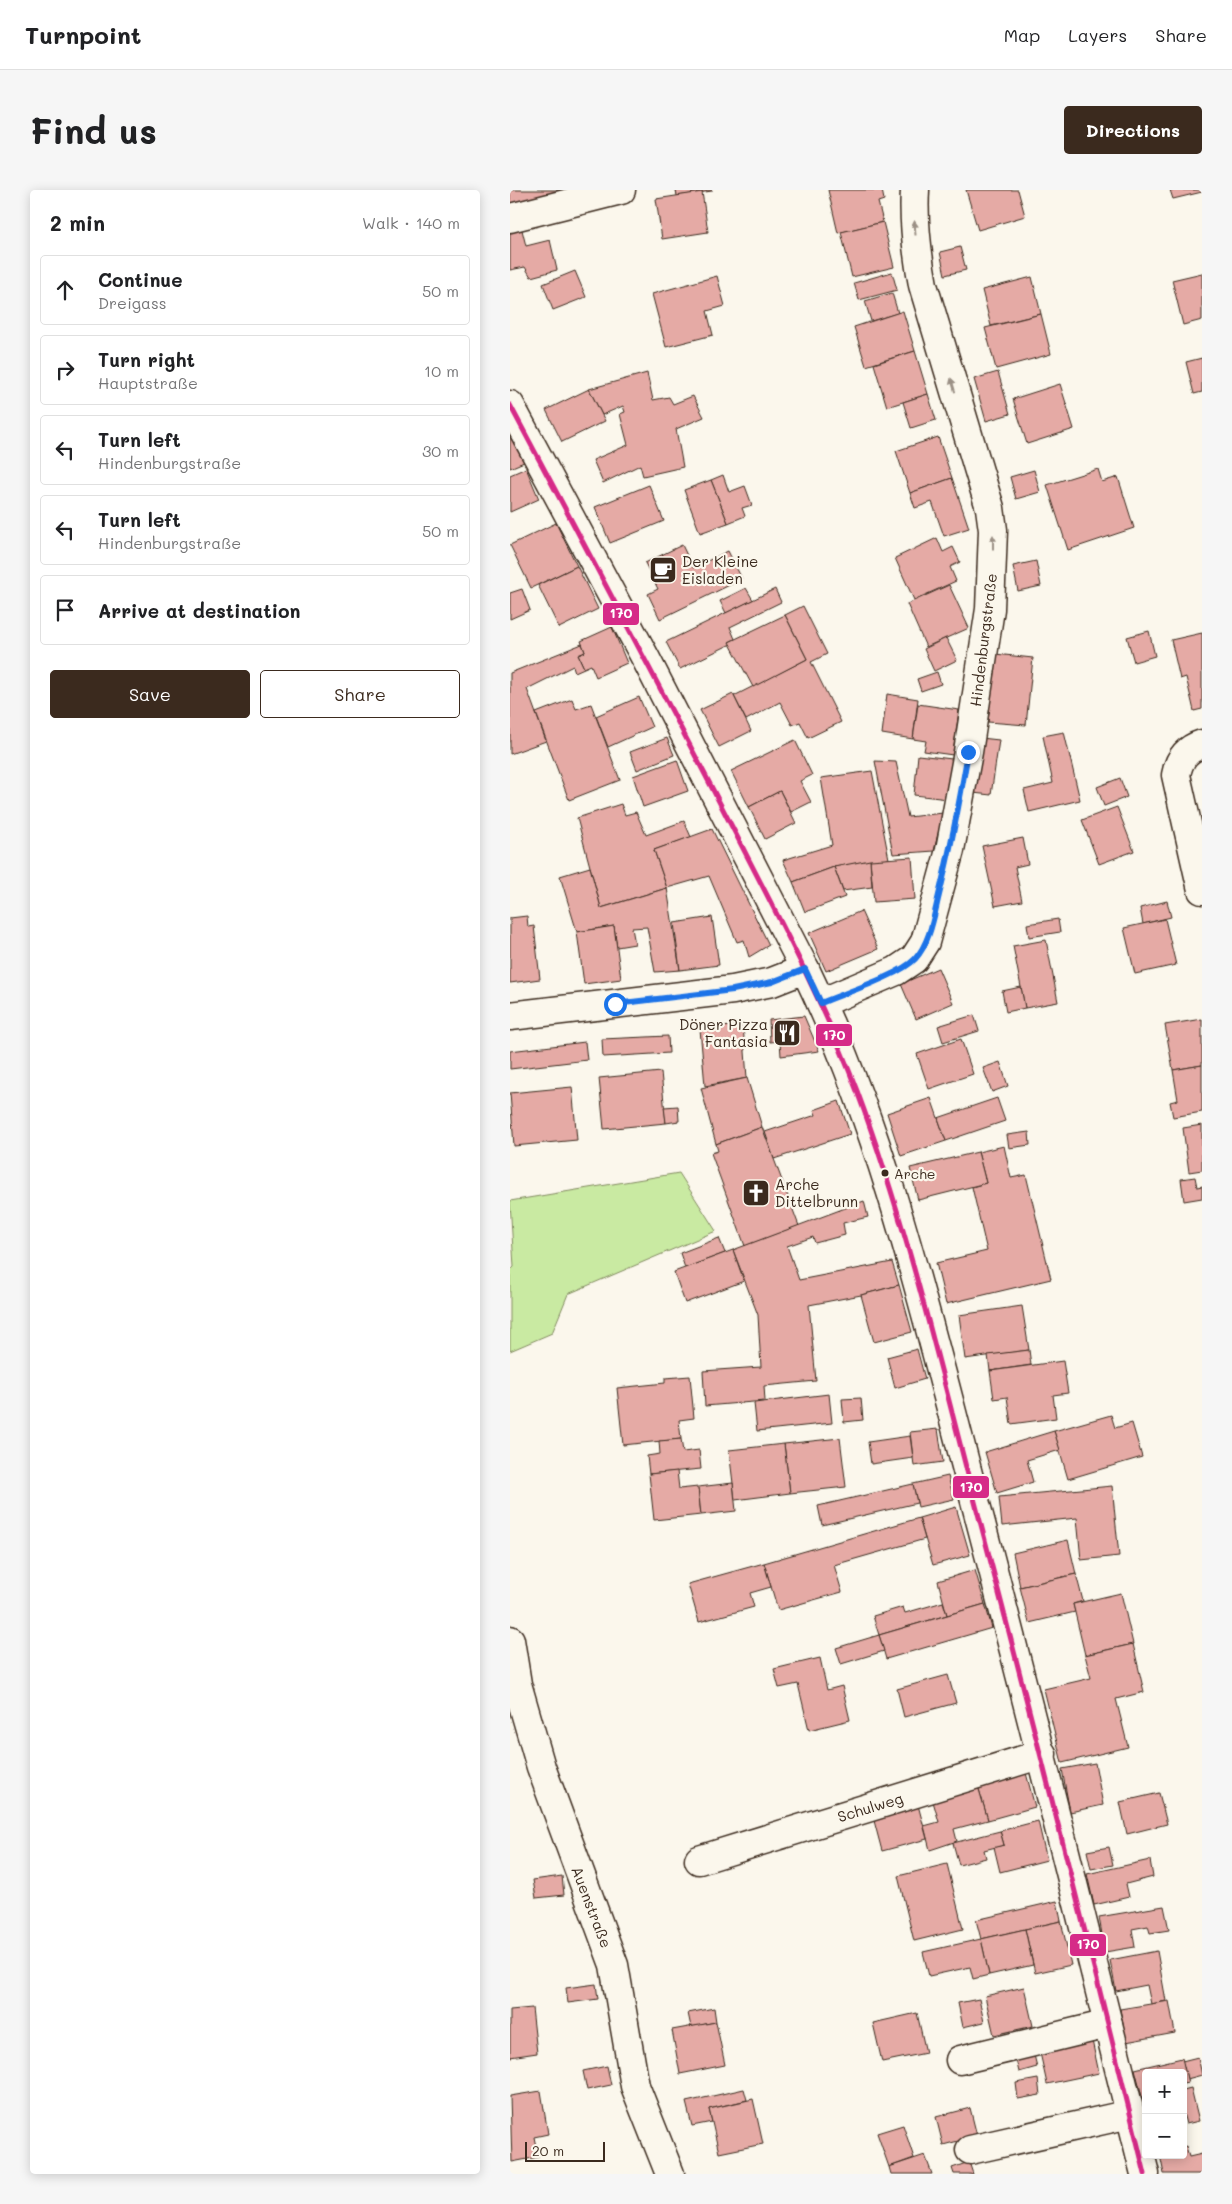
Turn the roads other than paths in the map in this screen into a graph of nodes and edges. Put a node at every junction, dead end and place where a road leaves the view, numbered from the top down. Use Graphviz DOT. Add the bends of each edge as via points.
graph roads {
  1 [pos="622,190"];
  2 [pos="915,190"];
  3 [pos="510,218"];
  4 [pos="510,405"];
  5 [pos="1202,744"];
  6 [pos="1202,890"];
  7 [pos="805,969"];
  8 [pos="821,1003"];
  9 [pos="510,1016"];
  10 [pos="510,1640"];
  11 [pos="1042,1754"];
  12 [pos="699,1860"];
  13 [pos="1108,2024"];
  14 [pos="960,2060"];
  15 [pos="1130,2114"];
  16 [pos="970,2150"];
  17 [pos="670,2174"];
  18 [pos="1145,2174"];
  1 -- 3 [label="street"];
  8 -- 2 [label="street, Hindenburgstraße, one-way" via="896,971 914,959 925,942 950,850 990,609 993,540 990,508 923,285 916,249"];
  4 -- 7 [label="street" via="646,659"];
  5 -- 6 [label="street" via="1183,756 1176,775"];
  7 -- 8 [label="street"];
  7 -- 9 [label="street" via="772,982 733,990"];
  8 -- 11 [label="street" via="858,1093 914,1268"];
  10 -- 17 [label="street, Auenstraße" via="517,1684 540,1767 614,1965 635,2086"];
  11 -- 12 [label="street, Schulweg"];
  11 -- 13 [label="street"];
  13 -- 14 [label="street"];
  13 -- 15 [label="street"];
  15 -- 16 [label="street"];
  15 -- 18 [label="street"];
}
